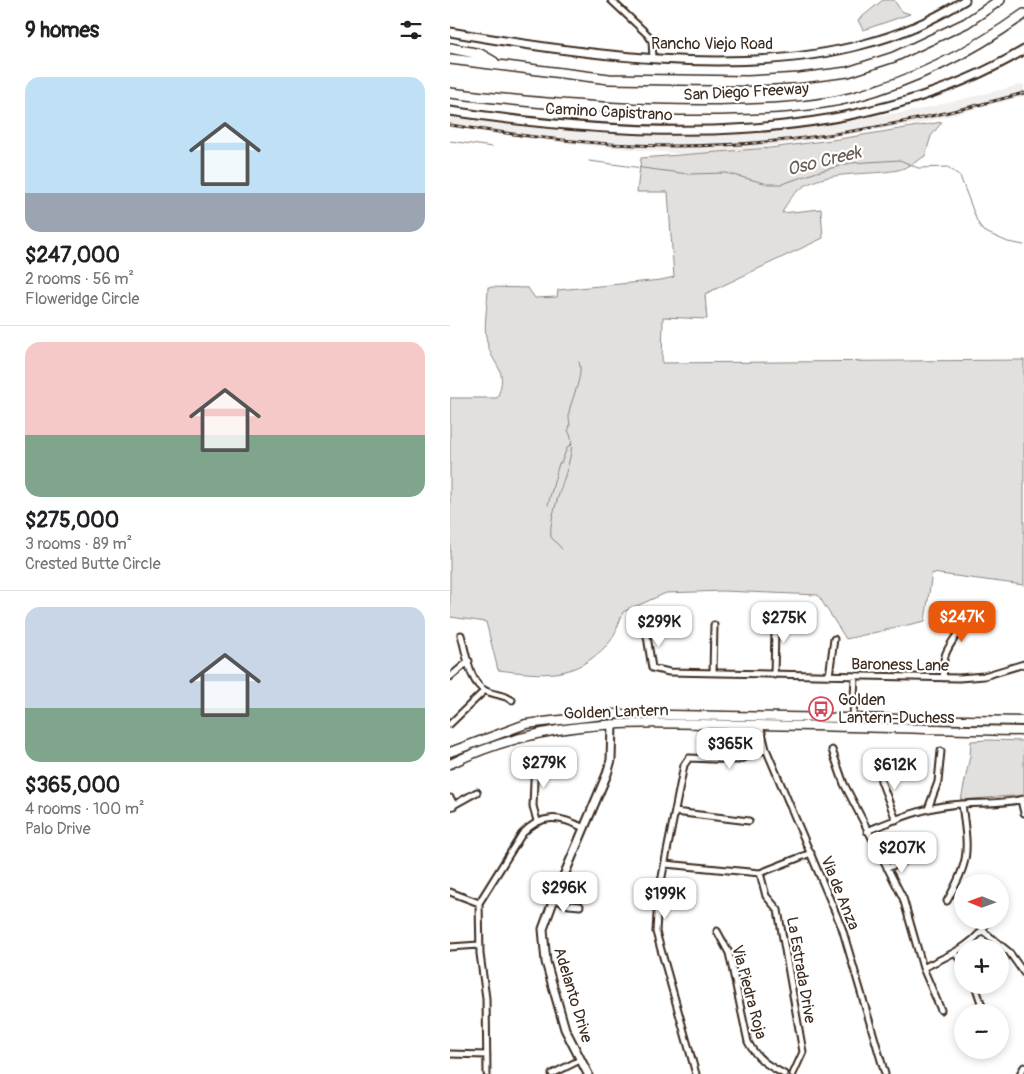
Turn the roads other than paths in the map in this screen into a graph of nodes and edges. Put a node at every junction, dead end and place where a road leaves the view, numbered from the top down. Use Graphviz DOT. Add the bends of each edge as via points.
graph roads {
  1 [pos="611,0"];
  2 [pos="964,0"];
  3 [pos="1000,0"];
  4 [pos="1024,14"];
  5 [pos="450,32"];
  6 [pos="450,48"];
  7 [pos="1024,50"];
  8 [pos="450,58"];
  9 [pos="653,58"];
  10 [pos="501,66"];
  11 [pos="450,93"];
  12 [pos="450,111"];
  13 [pos="969,610"];
  14 [pos="780,611"];
  15 [pos="714,625"];
  16 [pos="461,635"];
  17 [pos="647,636"];
  18 [pos="834,639"];
  19 [pos="468,661"];
  20 [pos="1024,664"];
  21 [pos="713,673"];
  22 [pos="774,674"];
  23 [pos="829,676"];
  24 [pos="450,677"];
  25 [pos="855,677"];
  26 [pos="944,678"];
  27 [pos="484,691"];
  28 [pos="512,700"];
  29 [pos="651,714"];
  30 [pos="746,716"];
  31 [pos="768,716"];
  32 [pos="853,717"];
  33 [pos="572,718"];
  34 [pos="1024,721"];
  35 [pos="451,723"];
  36 [pos="612,724"];
  37 [pos="760,725"];
  38 [pos="842,727"];
  39 [pos="867,728"];
  40 [pos="1024,732"];
  41 [pos="766,749"];
  42 [pos="832,750"];
  43 [pos="941,751"];
  44 [pos="450,752"];
  45 [pos="535,758"];
  46 [pos="450,764"];
  47 [pos="879,766"];
  48 [pos="477,792"];
  49 [pos="1023,799"];
  50 [pos="451,804"];
  51 [pos="962,804"];
  52 [pos="928,809"];
  53 [pos="675,812"];
  54 [pos="1024,813"];
  55 [pos="896,820"];
  56 [pos="537,821"];
  57 [pos="749,821"];
  58 [pos="584,828"];
  59 [pos="868,831"];
  60 [pos="811,853"];
  61 [pos="922,854"];
  62 [pos="665,864"];
  63 [pos="887,868"];
  64 [pos="760,873"];
  65 [pos="450,892"];
  66 [pos="554,899"];
  67 [pos="947,901"];
  68 [pos="479,903"];
  69 [pos="580,906"];
  70 [pos="983,930"];
  71 [pos="717,931"];
  72 [pos="972,939"];
  73 [pos="479,945"];
  74 [pos="450,947"];
  75 [pos="954,952"];
  76 [pos="923,968"];
  77 [pos="1024,973"];
  78 [pos="942,1010"];
  79 [pos="450,1054"];
  80 [pos="487,1055"];
  81 [pos="580,1060"];
  82 [pos="1024,1067"];
  83 [pos="487,1074"];
  84 [pos="552,1074"];
  85 [pos="588,1074"];
  86 [pos="696,1074"];
  87 [pos="784,1074"];
  88 [pos="793,1074"];
  89 [pos="884,1074"];
  90 [pos="1020,1074"];
  1 -- 9 [label="street" via="648,35 652,41"];
  2 -- 9 [label="street, Rancho Viejo Road" via="904,32 839,50 757,60"];
  3 -- 10 [label="highway, San Diego Freeway" via="966,23 894,57 848,72 748,81 638,80"];
  4 -- 11 [label="highway, San Diego Freeway" via="991,38 904,80 853,97 801,106 747,110 639,110 538,104"];
  5 -- 9 [label="street, Rancho Viejo Road" via="541,47"];
  6 -- 10 [label="highway" via="480,54"];
  7 -- 12 [label="street, Camino Capistrano" via="960,83 921,97 862,112 776,124 717,129 627,129"];
  8 -- 10 [label="highway, San Diego Freeway"];
  13 -- 26 [label="street" via="966,621 946,652 942,669"];
  14 -- 22 [label="street" via="775,631"];
  15 -- 21 [label="street"];
  16 -- 19 [label="street"];
  17 -- 21 [label="street, Baroness Lane" via="650,666 654,670"];
  18 -- 23 [label="street"];
  19 -- 24 [label="street"];
  19 -- 27 [label="street" via="475,680"];
  20 -- 26 [label="street, Baroness Lane" via="979,677"];
  21 -- 22 [label="street, Baroness Lane"];
  22 -- 23 [label="street, Baroness Lane"];
  23 -- 25 [label="street, Baroness Lane"];
  25 -- 26 [label="street, Baroness Lane"];
  25 -- 32 [label="street"];
  27 -- 28 [label="street"];
  27 -- 35 [label="street"];
  29 -- 30 [label="main road, Golden Lantern"];
  29 -- 33 [label="main road, Golden Lantern"];
  29 -- 36 [label="main road" via="615,719"];
  30 -- 31 [label="main road, Golden Lantern"];
  30 -- 37 [label="main road" via="749,721"];
  31 -- 32 [label="main road, Golden Lantern"];
  31 -- 37 [label="main road"];
  32 -- 34 [label="main road, Golden Lantern"];
  32 -- 38 [label="main road"];
  32 -- 39 [label="main road" via="864,722"];
  33 -- 36 [label="main road" via="604,718"];
  33 -- 44 [label="main road, Golden Lantern" via="526,724"];
  36 -- 37 [label="main road, Golden Lantern"];
  36 -- 46 [label="main road, Golden Lantern" via="536,732"];
  36 -- 58 [label="street, Adelanto Drive" via="610,760"];
  37 -- 38 [label="main road, Golden Lantern"];
  37 -- 41 [label="street, Via de Anza"];
  38 -- 39 [label="main road, Golden Lantern"];
  39 -- 40 [label="main road, Golden Lantern"];
  41 -- 53 [label="street" via="738,760 689,758 684,765"];
  41 -- 60 [label="street, Via de Anza"];
  42 -- 59 [label="street" via="844,784"];
  43 -- 52 [label="street" via="938,782"];
  45 -- 56 [label="street" via="533,806"];
  47 -- 55 [label="street" via="881,781"];
  48 -- 50 [label="street"];
  49 -- 51 [label="street"];
  49 -- 54 [label="street"];
  51 -- 52 [label="street"];
  51 -- 67 [label="street" via="967,856 963,873"];
  52 -- 55 [label="street"];
  53 -- 57 [label="street"];
  53 -- 62 [label="street"];
  55 -- 59 [label="street"];
  56 -- 58 [label="street" via="556,817"];
  56 -- 68 [label="street" via="522,834"];
  58 -- 66 [label="street, Adelanto Drive"];
  59 -- 63 [label="street"];
  60 -- 64 [label="street"];
  60 -- 89 [label="street, Via de Anza" via="842,928"];
  61 -- 63 [label="street"];
  62 -- 64 [label="street"];
  62 -- 86 [label="street" via="655,916 656,932"];
  63 -- 76 [label="street" via="903,898"];
  64 -- 88 [label="street, La Estrada Drive" via="766,896 778,910 804,1052"];
  65 -- 68 [label="street"];
  66 -- 69 [label="street"];
  66 -- 81 [label="street, Adelanto Drive" via="543,929 544,952 566,1029"];
  68 -- 73 [label="street"];
  70 -- 72 [label="street"];
  70 -- 77 [label="street" via="1009,952"];
  71 -- 87 [label="street, Via Piedra Roja" via="729,953 748,1042 764,1063"];
  73 -- 74 [label="street"];
  73 -- 80 [label="street" via="486,998"];
  75 -- 76 [label="street"];
  76 -- 78 [label="street"];
  79 -- 80 [label="street"];
  80 -- 83 [label="street"];
  81 -- 84 [label="street"];
  81 -- 85 [label="street, Adelanto Drive"];
  82 -- 90 [label="street"];
}
